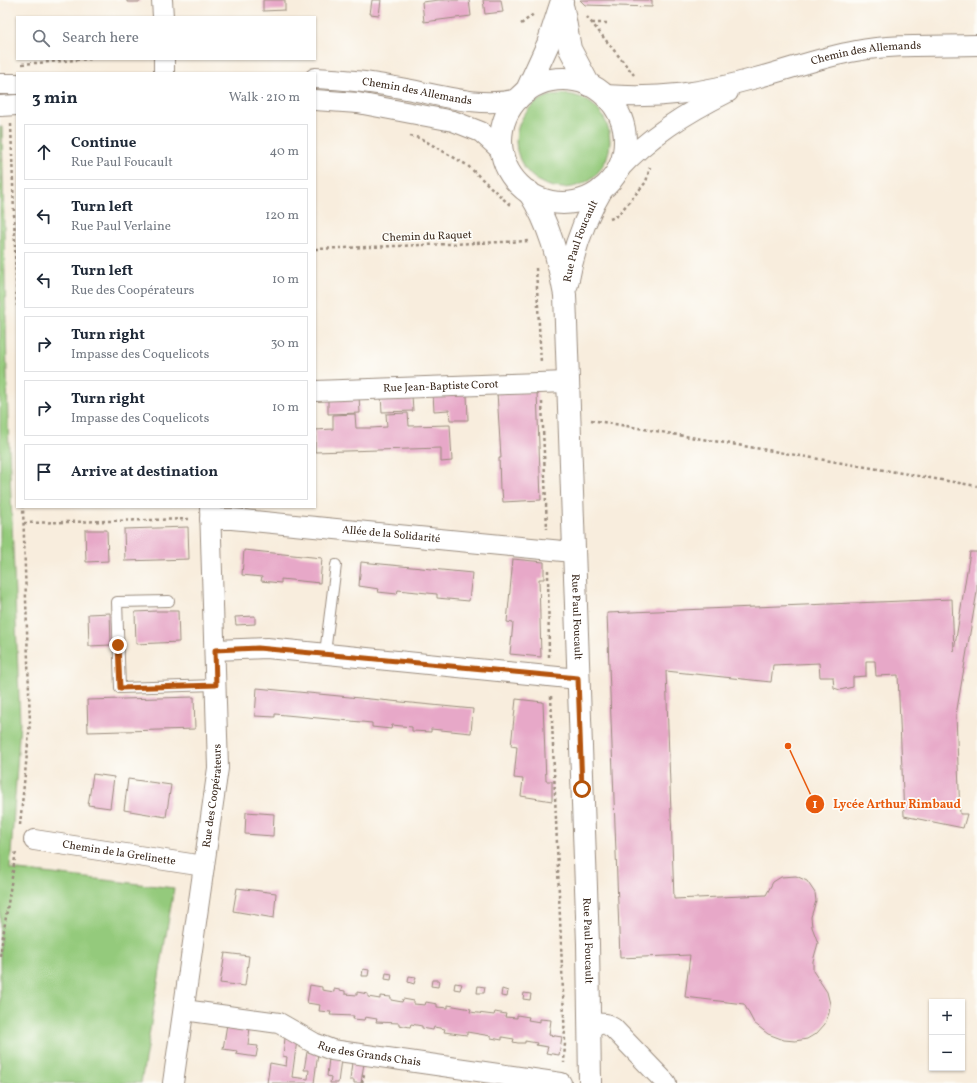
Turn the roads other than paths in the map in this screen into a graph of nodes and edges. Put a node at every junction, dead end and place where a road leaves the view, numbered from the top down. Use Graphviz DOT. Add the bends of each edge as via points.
graph roads {
  1 [pos="162,0"];
  2 [pos="562,0"];
  3 [pos="163,16"];
  4 [pos="977,45"];
  5 [pos="164,60"];
  6 [pos="164,72"];
  7 [pos="16,74"];
  8 [pos="316,78"];
  9 [pos="757,78"];
  10 [pos="0,84"];
  11 [pos="596,90"];
  12 [pos="522,95"];
  13 [pos="316,100"];
  14 [pos="16,106"];
  15 [pos="3,114"];
  16 [pos="502,151"];
  17 [pos="617,171"];
  18 [pos="602,189"];
  19 [pos="529,192"];
  20 [pos="565,295"];
  21 [pos="567,382"];
  22 [pos="316,391"];
  23 [pos="210,513"];
  24 [pos="573,552"];
  25 [pos="336,565"];
  26 [pos="168,601"];
  27 [pos="215,650"];
  28 [pos="325,654"];
  29 [pos="578,678"];
  30 [pos="216,685"];
  31 [pos="23,838"];
  32 [pos="204,866"];
  33 [pos="184,1010"];
  34 [pos="590,1023"];
  35 [pos="173,1083"];
  36 [pos="561,1083"];
  37 [pos="590,1083"];
  38 [pos="666,1083"];
  1 -- 3 [label="street"];
  2 -- 11 [label="street" via="570,49"];
  2 -- 12 [label="street" via="554,31"];
  4 -- 9 [label="street, Chemin des Allemands" via="856,51 791,66"];
  5 -- 6 [label="street"];
  7 -- 10 [label="street"];
  8 -- 12 [label="street, Chemin des Allemands" via="360,81 479,102 508,101"];
  9 -- 11 [label="street, Chemin des Allemands" via="694,92 644,97"];
  9 -- 17 [label="street, Chemin des Allemands" via="694,110 652,137"];
  11 -- 12 [label="street" via="571,80 560,80 542,83"];
  11 -- 17 [label="street" via="618,113 624,130 623,154"];
  12 -- 16 [label="street" via="511,108 504,123"];
  13 -- 16 [label="street, Chemin des Allemands" via="358,103 453,121 481,132"];
  14 -- 15 [label="street"];
  16 -- 19 [label="street" via="510,172"];
  17 -- 18 [label="street"];
  18 -- 19 [label="street" via="586,198 563,203 545,200"];
  18 -- 20 [label="street, Rue Paul Foucault" via="580,231"];
  19 -- 20 [label="street, Rue Paul Foucault" via="539,208 546,241"];
  20 -- 21 [label="street, Rue Paul Foucault"];
  21 -- 22 [label="street, Rue Jean-Baptiste Corot"];
  21 -- 24 [label="street, Rue Paul Foucault"];
  23 -- 24 [label="street, Allée de la Solidarité" via="240,520"];
  23 -- 27 [label="street, Rue des Coopérateurs"];
  24 -- 29 [label="street, Rue Paul Foucault"];
  25 -- 28 [label="lane"];
  26 -- 30 [label="lane" via="117,602 120,688"];
  27 -- 28 [label="street" via="267,648"];
  27 -- 30 [label="street, Rue des Coopérateurs"];
  28 -- 29 [label="street"];
  29 -- 34 [label="street, Rue Paul Foucault"];
  30 -- 32 [label="street, Rue des Coopérateurs" via="218,768"];
  31 -- 32 [label="street, Chemin de la Grelinette"];
  32 -- 33 [label="street, Rue des Coopérateurs"];
  33 -- 35 [label="street, Rue des Coopérateurs"];
  33 -- 36 [label="street, Rue des Grands Chais" via="278,1023 323,1048 332,1050"];
  34 -- 37 [label="street, Rue Paul Foucault"];
  34 -- 38 [label="street" via="606,1024 620,1033"];
}
